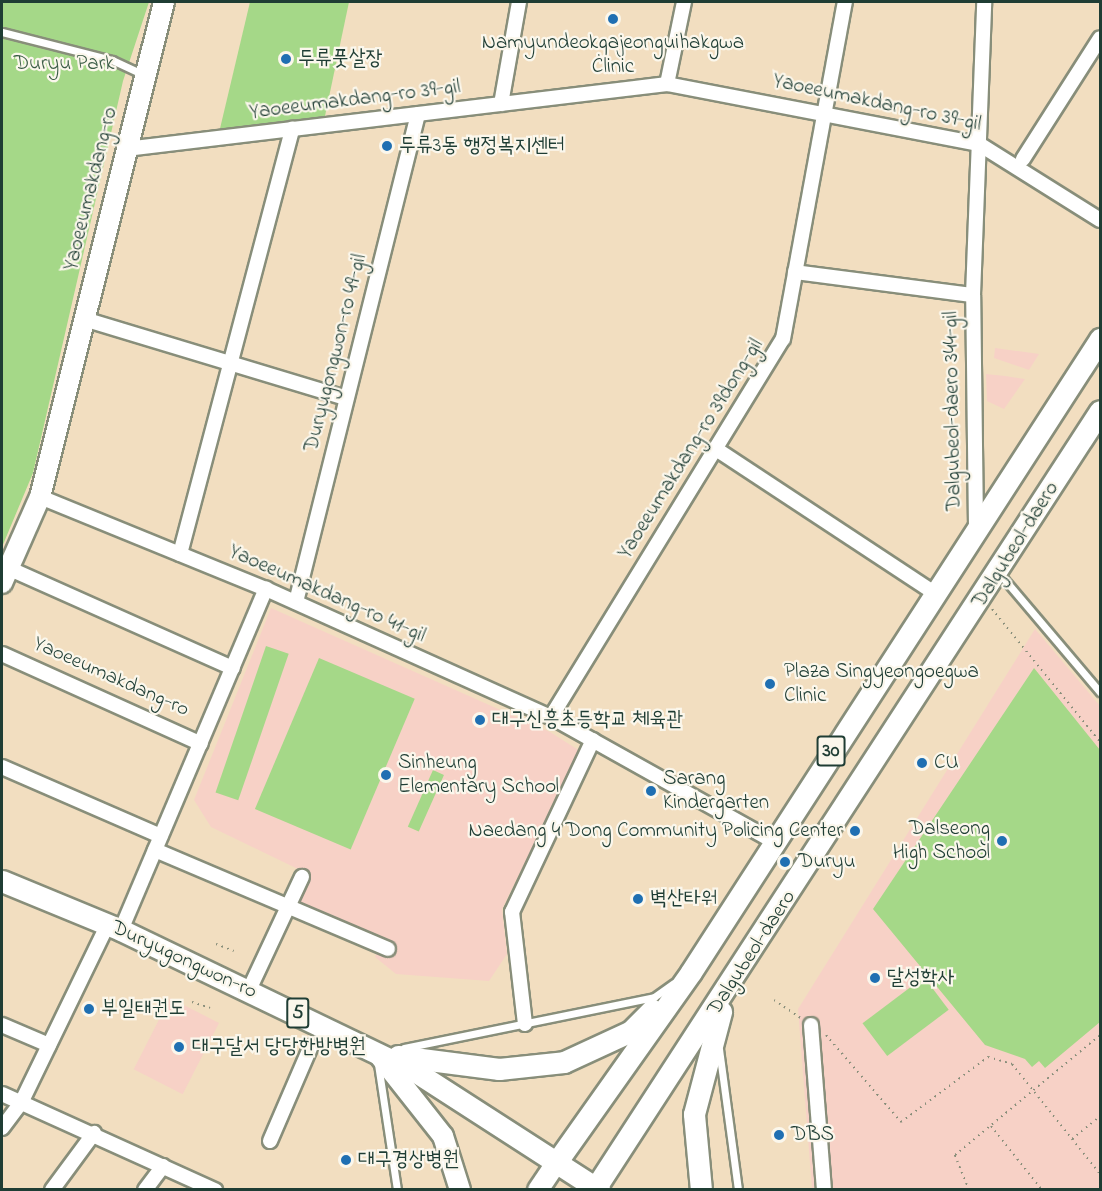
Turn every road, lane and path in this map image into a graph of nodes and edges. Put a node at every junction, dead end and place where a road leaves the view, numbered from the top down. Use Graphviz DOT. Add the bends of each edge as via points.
graph roads {
  1 [pos="164,2"];
  2 [pos="519,2"];
  3 [pos="684,2"];
  4 [pos="845,2"];
  5 [pos="984,2"];
  6 [pos="2,33"];
  7 [pos="1101,38"];
  8 [pos="144,75"];
  9 [pos="667,84"];
  10 [pos="501,104"];
  11 [pos="825,111"];
  12 [pos="418,114"];
  13 [pos="292,129"];
  14 [pos="979,144"];
  15 [pos="126,149"];
  16 [pos="1023,159"];
  17 [pos="1101,220"];
  18 [pos="795,272"];
  19 [pos="973,295"];
  20 [pos="84,319"];
  21 [pos="1101,339"];
  22 [pos="230,363"];
  23 [pos="346,398"];
  24 [pos="1101,411"];
  25 [pos="716,449"];
  26 [pos="40,497"];
  27 [pos="976,527"];
  28 [pos="180,554"];
  29 [pos="999,572"];
  30 [pos="5,576"];
  31 [pos="266,589"];
  32 [pos="934,593"];
  33 [pos="982,598"];
  34 [pos="296,602"];
  35 [pos="2,654"];
  36 [pos="233,668"];
  37 [pos="1101,692"];
  38 [pos="551,717"];
  39 [pos="593,740"];
  40 [pos="1101,742"];
  41 [pos="201,744"];
  42 [pos="2,767"];
  43 [pos="161,837"];
  44 [pos="772,841"];
  45 [pos="155,850"];
  46 [pos="303,877"];
  47 [pos="2,881"];
  48 [pos="288,908"];
  49 [pos="114,927"];
  50 [pos="216,944"];
  51 [pos="388,949"];
  52 [pos="234,951"];
  53 [pos="691,972"];
  54 [pos="249,990"];
  55 [pos="726,992"];
  56 [pos="774,1000"];
  57 [pos="192,1002"];
  58 [pos="210,1008"];
  59 [pos="525,1024"];
  60 [pos="2,1025"];
  61 [pos="811,1025"];
  62 [pos="716,1028"];
  63 [pos="1101,1035"];
  64 [pos="49,1045"];
  65 [pos="311,1046"];
  66 [pos="377,1053"];
  67 [pos="1033,1091"];
  68 [pos="2,1094"];
  69 [pos="21,1102"];
  70 [pos="1101,1116"];
  71 [pos="991,1126"];
  72 [pos="2,1128"];
  73 [pos="94,1133"];
  74 [pos="1072,1139"];
  75 [pos="270,1141"];
  76 [pos="558,1160"];
  77 [pos="163,1166"];
  78 [pos="1101,1174"];
  79 [pos="592,1185"];
  80 [pos="1101,1186"];
  81 [pos="52,1190"];
  82 [pos="145,1190"];
  83 [pos="215,1190"];
  84 [pos="397,1190"];
  85 [pos="460,1190"];
  86 [pos="538,1190"];
  87 [pos="701,1190"];
  88 [pos="738,1190"];
  89 [pos="824,1190"];
  90 [pos="969,1190"];
  91 [pos="1042,1190"];
  92 [pos="1096,1190"];
  1 -- 8 [label="main road, Yaoeeumakdang-ro"];
  2 -- 10 [label="street"];
  3 -- 9 [label="street"];
  4 -- 11 [label="street, Yaoeeumakdang-ro 39dong-gil"];
  5 -- 14 [label="street, Dalgubeol-daero 344-gil"];
  6 -- 8 [label="lane" via="112,60"];
  7 -- 16 [label="street"];
  8 -- 15 [label="main road, Yaoeeumakdang-ro"];
  9 -- 10 [label="street, Yaoeeumakdang-ro 39-gil"];
  9 -- 11 [label="street, Yaoeeumakdang-ro 39-gil"];
  10 -- 12 [label="street, Yaoeeumakdang-ro 39-gil"];
  11 -- 14 [label="street, Yaoeeumakdang-ro 39-gil"];
  11 -- 18 [label="street, Yaoeeumakdang-ro 39dong-gil"];
  12 -- 13 [label="street, Yaoeeumakdang-ro 39-gil"];
  12 -- 23 [label="street, Duryugongwon-ro 49-gil"];
  13 -- 15 [label="street, Yaoeeumakdang-ro 39-gil"];
  13 -- 22 [label="street"];
  14 -- 17 [label="street, Yaoeeumakdang-ro 39-gil"];
  14 -- 19 [label="street, Dalgubeol-daero 344-gil"];
  15 -- 20 [label="main road, Yaoeeumakdang-ro"];
  18 -- 19 [label="street, Dalgubeol-daero 344-gil"];
  18 -- 25 [label="street, Yaoeeumakdang-ro 39dong-gil" via="783,339"];
  19 -- 27 [label="street, Dalgubeol-daero 344-gil"];
  20 -- 22 [label="street"];
  20 -- 26 [label="main road, Yaoeeumakdang-ro"];
  21 -- 27 [label="main road, Dalgubeol-daero / 30"];
  22 -- 23 [label="street"];
  22 -- 28 [label="street"];
  23 -- 34 [label="street, Duryugongwon-ro 49-gil"];
  24 -- 29 [label="main road, Dalgubeol-daero / 30"];
  25 -- 32 [label="street"];
  25 -- 38 [label="street, Yaoeeumakdang-ro 39dong-gil"];
  26 -- 28 [label="street, Yaoeeumakdang-ro 41-gil"];
  26 -- 30 [label="main road, Yaoeeumakdang-ro"];
  27 -- 32 [label="main road, Dalgubeol-daero / 30"];
  28 -- 31 [label="street, Yaoeeumakdang-ro 41-gil"];
  29 -- 33 [label="main road, Dalgubeol-daero / 30"];
  29 -- 37 [label="lane"];
  30 -- 36 [label="street, Yaoeeumakdang-ro"];
  31 -- 34 [label="street, Yaoeeumakdang-ro 41-gil"];
  31 -- 36 [label="street"];
  32 -- 44 [label="main road, Dalgubeol-daero / 30"];
  33 -- 40 [label="path"];
  33 -- 55 [label="main road, Dalgubeol-daero / 30"];
  34 -- 38 [label="street, Yaoeeumakdang-ro 41-gil"];
  35 -- 41 [label="street, Yaoeeumakdang-ro"];
  36 -- 41 [label="street"];
  38 -- 39 [label="street, Yaoeeumakdang-ro 41-gil"];
  39 -- 44 [label="street, Yaoeeumakdang-ro 41-gil"];
  39 -- 59 [label="street" via="512,912"];
  41 -- 43 [label="street"];
  42 -- 43 [label="street"];
  43 -- 45 [label="street"];
  44 -- 53 [label="main road, Dalgubeol-daero / 30"];
  45 -- 48 [label="street"];
  45 -- 49 [label="street"];
  46 -- 48 [label="street"];
  47 -- 49 [label="main road, Duryugongwon-ro / 5"];
  48 -- 51 [label="street"];
  48 -- 54 [label="street"];
  49 -- 54 [label="main road, Duryugongwon-ro / 5"];
  49 -- 64 [label="street"];
  50 -- 52 [label="path"];
  53 -- 59 [label="lane" via="654,997"];
  53 -- 66 [label="main road" via="631,1031 564,1062 499,1069"];
  53 -- 76 [label="main road, Dalgubeol-daero / 30"];
  54 -- 66 [label="main road, Duryugongwon-ro / 5"];
  55 -- 62 [label="main road"];
  55 -- 79 [label="main road, Dalgubeol-daero / 30"];
  56 -- 61 [label="path"];
  57 -- 58 [label="path"];
  59 -- 66 [label="lane"];
  60 -- 64 [label="street"];
  61 -- 67 [label="path" via="827,1036 901,1122 988,1057 1012,1064"];
  61 -- 89 [label="street"];
  62 -- 87 [label="main road" via="693,1113"];
  62 -- 88 [label="lane"];
  63 -- 67 [label="path"];
  64 -- 69 [label="street"];
  65 -- 75 [label="street"];
  66 -- 76 [label="main road, Duryugongwon-ro / 5"];
  66 -- 84 [label="lane"];
  66 -- 85 [label="main road" via="443,1136"];
  67 -- 71 [label="path"];
  67 -- 74 [label="path"];
  68 -- 69 [label="street"];
  69 -- 72 [label="street"];
  69 -- 73 [label="street"];
  70 -- 74 [label="path"];
  71 -- 90 [label="path" via="955,1155"];
  71 -- 91 [label="path"];
  73 -- 77 [label="street"];
  73 -- 81 [label="street"];
  74 -- 78 [label="path"];
  76 -- 79 [label="main road, Duryugongwon-ro / 5"];
  76 -- 86 [label="main road, Dalgubeol-daero"];
  77 -- 82 [label="street"];
  77 -- 83 [label="street"];
  80 -- 92 [label="path"];
}
